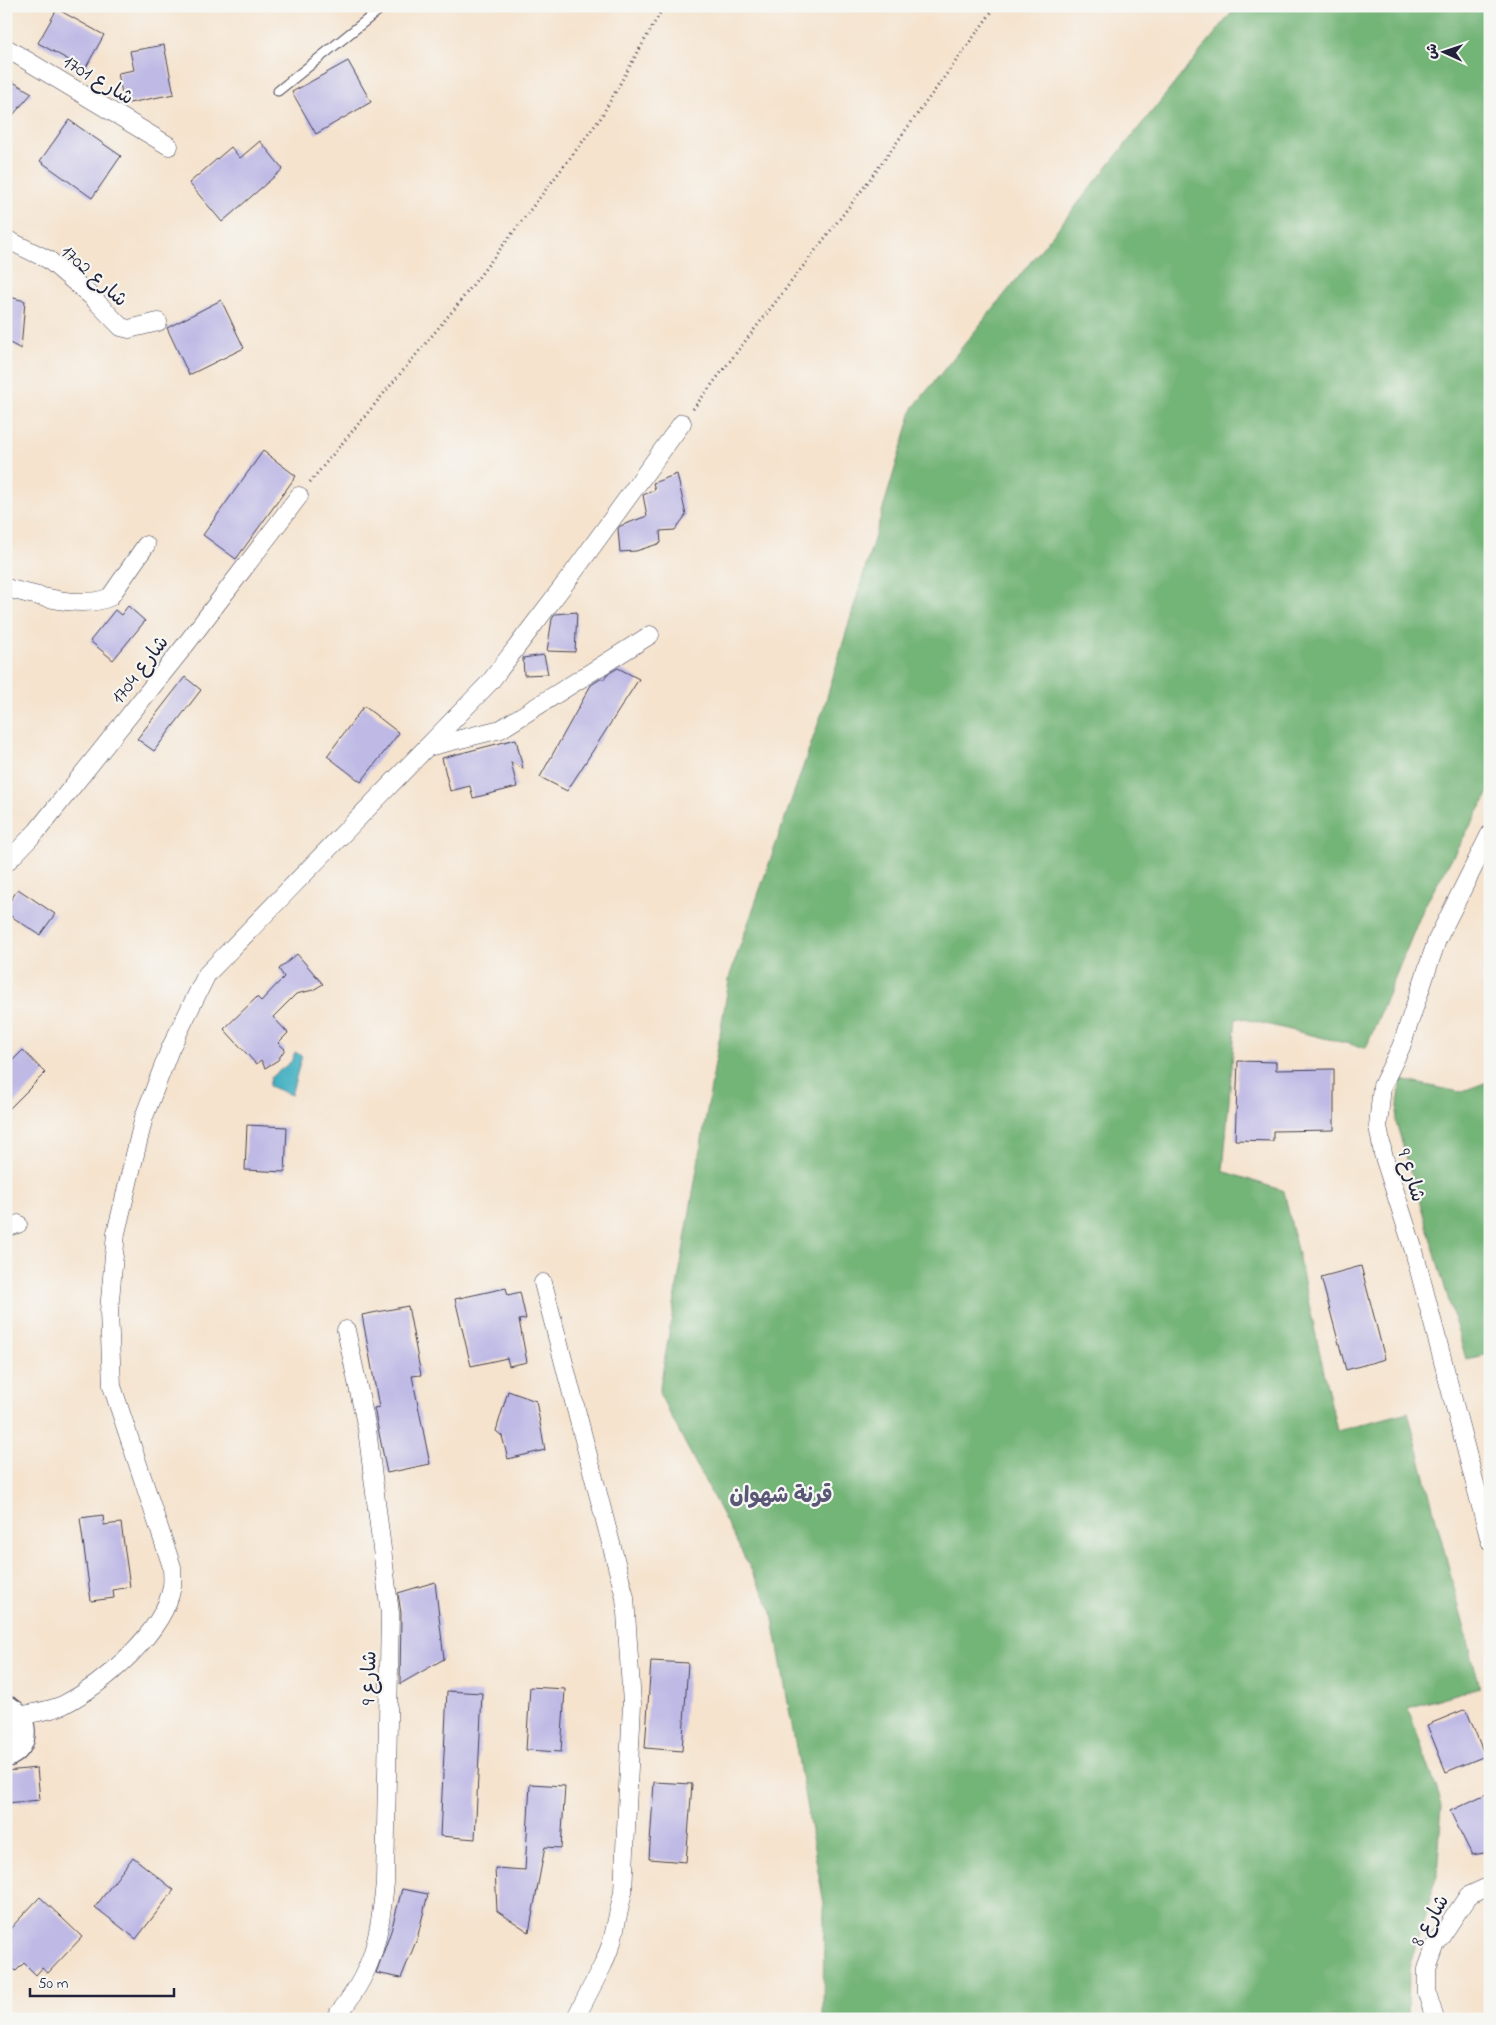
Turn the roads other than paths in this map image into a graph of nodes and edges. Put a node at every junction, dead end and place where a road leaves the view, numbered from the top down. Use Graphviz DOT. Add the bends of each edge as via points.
graph roads {
  1 [pos="384,6"];
  2 [pos="6,48"];
  3 [pos="278,91"];
  4 [pos="169,146"];
  5 [pos="6,239"];
  6 [pos="158,322"];
  7 [pos="682,423"];
  8 [pos="299,496"];
  9 [pos="146,545"];
  10 [pos="6,588"];
  11 [pos="650,635"];
  12 [pos="427,747"];
  13 [pos="1490,834"];
  14 [pos="6,863"];
  15 [pos="543,1283"];
  16 [pos="346,1330"];
  17 [pos="1490,1541"];
  18 [pos="12,1711"];
  19 [pos="6,1757"];
  20 [pos="1490,1886"];
  21 [pos="334,2019"];
  22 [pos="575,2019"];
  23 [pos="1435,2019"];
  1 -- 3 [label="lane"];
  2 -- 4 [label="street, شارع 1701"];
  5 -- 6 [label="street, شارع 1702" via="50,260 121,327 129,329"];
  7 -- 12 [label="street" via="490,682"];
  8 -- 14 [label="street, شارع 1704" via="178,655 37,831"];
  9 -- 10 [label="street" via="110,597 101,601 73,602"];
  11 -- 12 [label="street" via="501,729"];
  12 -- 18 [label="street" via="207,974 170,1049 144,1117 116,1233 108,1311 112,1386 172,1567 172,1588 157,1622 97,1685 61,1706"];
  13 -- 17 [label="street, شارع 9" via="1437,940 1401,1047 1382,1086 1378,1126"];
  15 -- 22 [label="street" via="625,1596 632,1704 623,1892 612,1942"];
  16 -- 21 [label="street, شارع 9" via="367,1429 390,1613 382,1917 369,1966"];
  18 -- 19 [label="street" via="23,1721 26,1736 18,1750"];
  20 -- 23 [label="street, شارع 8" via="1468,1896 1436,1944 1427,1969 1427,1993"];
}
